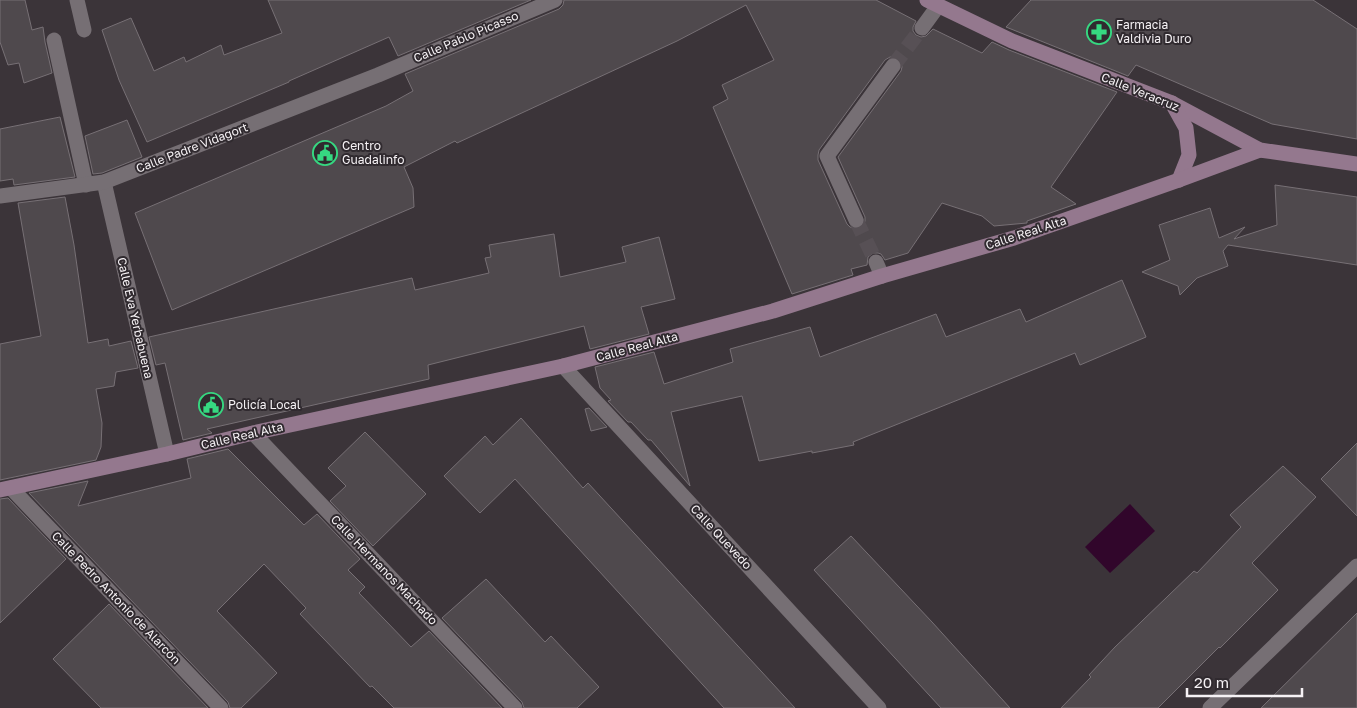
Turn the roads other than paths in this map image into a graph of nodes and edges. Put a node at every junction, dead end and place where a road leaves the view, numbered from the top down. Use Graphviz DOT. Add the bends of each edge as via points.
graph roads {
  1 [pos="77,0"];
  2 [pos="555,0"];
  3 [pos="933,3"];
  4 [pos="922,28"];
  5 [pos="84,30"];
  6 [pos="54,40"];
  7 [pos="893,66"];
  8 [pos="378,75"];
  9 [pos="1172,103"];
  10 [pos="1260,150"];
  11 [pos="1357,164"];
  12 [pos="1179,180"];
  13 [pos="104,182"];
  14 [pos="86,184"];
  15 [pos="0,196"];
  16 [pos="856,220"];
  17 [pos="563,366"];
  18 [pos="253,433"];
  19 [pos="167,454"];
  20 [pos="5,489"];
  21 [pos="1357,566"];
  22 [pos="221,708"];
  23 [pos="515,708"];
  24 [pos="879,708"];
  25 [pos="1210,708"];
  1 -- 5 [label="street"];
  2 -- 8 [label="street, Calle Pablo Picasso"];
  3 -- 4 [label="street"];
  3 -- 9 [label="street, Calle Veracruz" via="1012,41"];
  6 -- 14 [label="street"];
  7 -- 16 [label="street" via="827,156"];
  8 -- 13 [label="street, Calle Padre Vidagort"];
  9 -- 10 [label="street, Calle Veracruz"];
  9 -- 12 [label="street" via="1186,128 1189,155"];
  10 -- 11 [label="street, Calle Veracruz"];
  10 -- 12 [label="street, Calle Real Alta"];
  12 -- 17 [label="street, Calle Real Alta" via="1014,238 879,269 773,311"];
  13 -- 14 [label="street, Calle Padre Vidagort"];
  13 -- 19 [label="street, Calle Eva Yerbabuena"];
  14 -- 15 [label="street, Calle Padre Vidagort"];
  17 -- 18 [label="street, Calle Real Alta"];
  17 -- 24 [label="street, Calle Quevedo"];
  18 -- 19 [label="street, Calle Real Alta"];
  18 -- 23 [label="street, Calle Hermanos Machado"];
  19 -- 20 [label="street, Calle Real Alta"];
  20 -- 22 [label="street, Calle Pedro Antonio de Alarcón"];
  21 -- 25 [label="street"];
}
